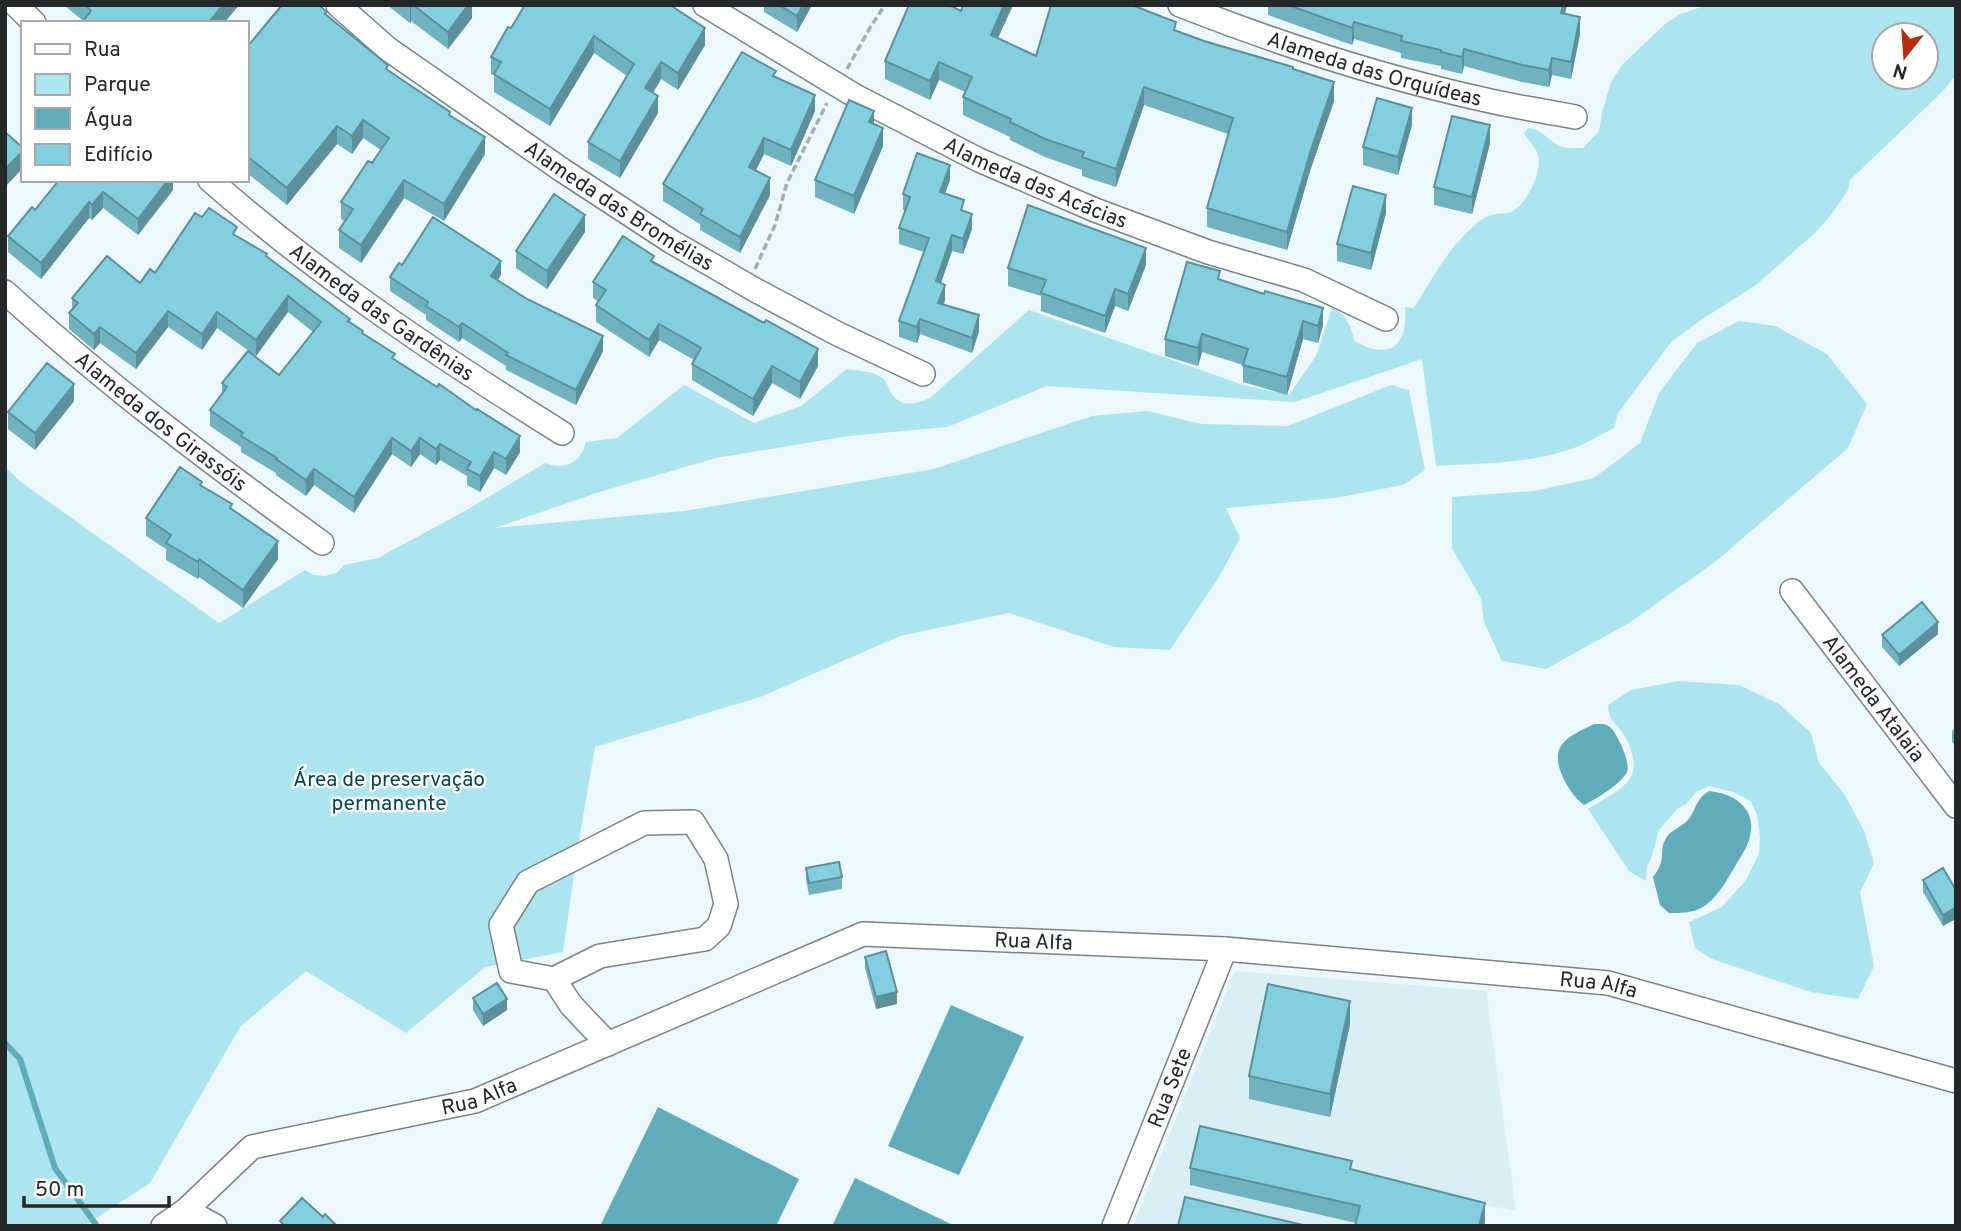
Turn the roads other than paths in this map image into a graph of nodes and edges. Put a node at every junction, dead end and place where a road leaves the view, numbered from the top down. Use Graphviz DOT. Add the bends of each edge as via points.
graph roads {
  1 [pos="16,5"];
  2 [pos="338,5"];
  3 [pos="705,5"];
  4 [pos="1180,5"];
  5 [pos="32,21"];
  6 [pos="1575,117"];
  7 [pos="212,182"];
  8 [pos="5,292"];
  9 [pos="1386,319"];
  10 [pos="923,374"];
  11 [pos="562,433"];
  12 [pos="322,543"];
  13 [pos="1792,591"];
  14 [pos="1956,806"];
  15 [pos="1225,949"];
  16 [pos="554,979"];
  17 [pos="608,1044"];
  18 [pos="1956,1081"];
  19 [pos="186,1210"];
  20 [pos="163,1226"];
  21 [pos="215,1226"];
  22 [pos="1114,1226"];
  1 -- 5 [label="street"];
  2 -- 10 [label="street, Alameda das Bromélias" via="388,48 672,242 836,333"];
  3 -- 9 [label="street, Alameda das Acácias" via="837,85 979,160 1208,252 1304,280"];
  4 -- 6 [label="street, Alameda das Orquídeas" via="1301,50 1405,80"];
  7 -- 11 [label="street, Alameda das Gardênias" via="391,320"];
  8 -- 12 [label="street, Alameda dos Girassóis" via="173,433"];
  13 -- 14 [label="street, Alameda Atalaia"];
  15 -- 17 [label="street, Rua Alfa" via="863,934"];
  15 -- 18 [label="street, Rua Alfa" via="1608,983"];
  15 -- 22 [label="street, Rua Sete"];
  16 -- 16 [label="street" via="600,956 705,940 719,926 726,904 716,859 693,822 644,824 528,882 501,925 512,971"];
  16 -- 17 [label="street" via="571,1005"];
  17 -- 19 [label="street, Rua Alfa" via="475,1101 252,1147"];
  19 -- 20 [label="street, Rua Alfa"];
  19 -- 21 [label="street"];
}
